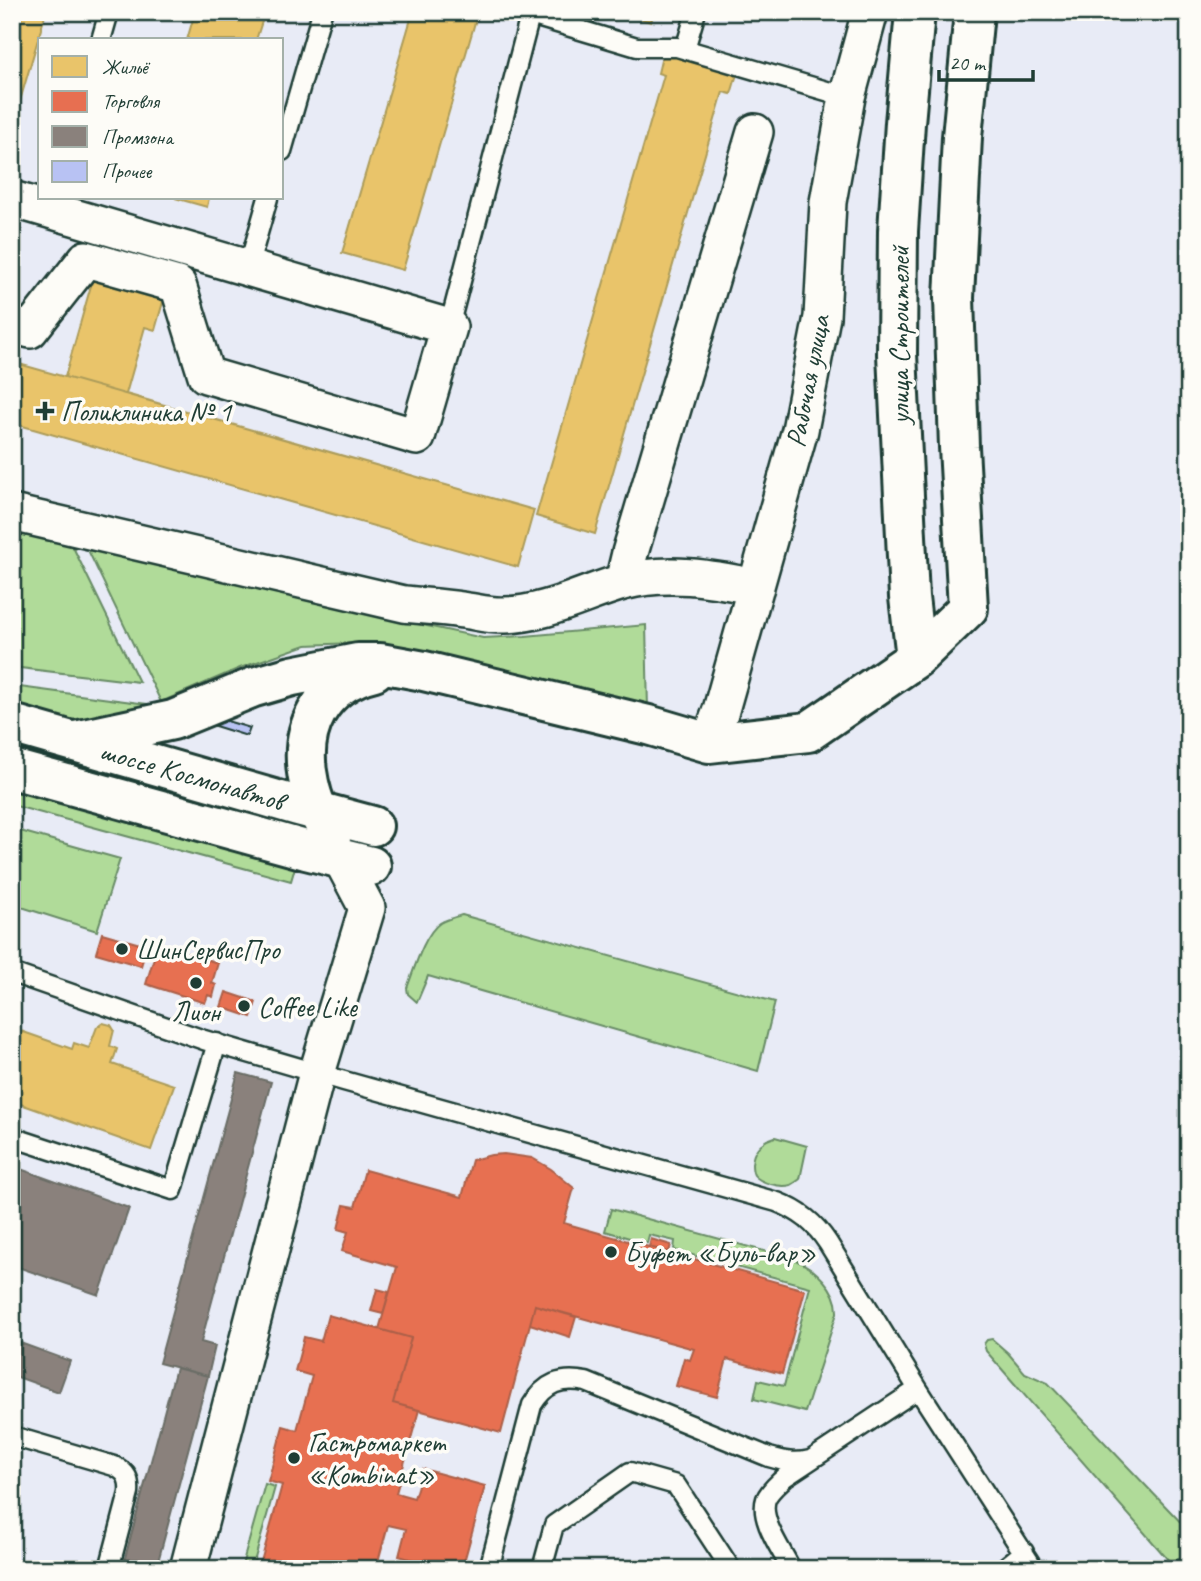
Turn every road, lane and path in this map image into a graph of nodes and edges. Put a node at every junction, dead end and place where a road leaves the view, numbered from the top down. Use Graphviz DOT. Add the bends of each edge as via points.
graph roads {
  1 [pos="109,12"];
  2 [pos="321,12"];
  3 [pos="696,12"];
  4 [pos="870,12"];
  5 [pos="915,12"];
  6 [pos="974,12"];
  7 [pos="530,14"];
  8 [pos="102,38"];
  9 [pos="685,49"];
  10 [pos="847,96"];
  11 [pos="755,132"];
  12 [pos="284,144"];
  13 [pos="12,199"];
  14 [pos="267,200"];
  15 [pos="54,204"];
  16 [pos="248,268"];
  17 [pos="12,325"];
  18 [pos="449,327"];
  19 [pos="12,513"];
  20 [pos="623,582"];
  21 [pos="756,587"];
  22 [pos="916,658"];
  23 [pos="400,667"];
  24 [pos="12,724"];
  25 [pos="75,741"];
  26 [pos="709,743"];
  27 [pos="12,769"];
  28 [pos="317,811"];
  29 [pos="373,826"];
  30 [pos="356,862"];
  31 [pos="12,973"];
  32 [pos="217,1043"];
  33 [pos="317,1073"];
  34 [pos="12,1137"];
  35 [pos="918,1389"];
  36 [pos="12,1436"];
  37 [pos="810,1460"];
  38 [pos="1024,1552"];
  39 [pos="110,1569"];
  40 [pos="188,1569"];
  41 [pos="489,1569"];
  42 [pos="542,1569"];
  43 [pos="731,1569"];
  44 [pos="791,1569"];
  45 [pos="1003,1569"];
  46 [pos="1034,1569"];
  1 -- 8 [label="lane"];
  2 -- 12 [label="lane"];
  3 -- 9 [label="lane"];
  4 -- 10 [label="street, Рабочая улица"];
  5 -- 22 [label="main road, улица Строителей" via="899,218 897,354"];
  6 -- 22 [label="main road, улица Строителей" via="954,298 968,608"];
  7 -- 9 [label="lane" via="637,47"];
  7 -- 18 [label="lane"];
  9 -- 10 [label="lane"];
  10 -- 21 [label="street, Рабочая улица" via="828,202 822,317 800,430"];
  11 -- 20 [label="street"];
  13 -- 15 [label="street"];
  14 -- 16 [label="lane"];
  15 -- 16 [label="street"];
  16 -- 18 [label="street"];
  17 -- 18 [label="street" via="30,330 86,259 178,285 206,375 417,437"];
  19 -- 20 [label="street" via="404,604 484,614 543,610"];
  20 -- 21 [label="street" via="676,575"];
  21 -- 26 [label="street, Рабочая улица"];
  22 -- 26 [label="main road" via="808,732"];
  23 -- 25 [label="main road" via="358,663 292,676 173,720"];
  23 -- 26 [label="main road"];
  23 -- 28 [label="main road" via="369,672 342,684 319,708 306,745 308,780"];
  24 -- 25 [label="main road, шоссе Космонавтов"];
  25 -- 28 [label="main road, шоссе Космонавтов"];
  27 -- 30 [label="main road, шоссе Космонавтов"];
  28 -- 29 [label="main road, шоссе Космонавтов"];
  28 -- 30 [label="main road"];
  30 -- 33 [label="street" via="367,908"];
  31 -- 32 [label="lane"];
  32 -- 33 [label="lane"];
  32 -- 34 [label="lane" via="173,1190"];
  33 -- 35 [label="lane" via="790,1207 821,1231"];
  33 -- 40 [label="street"];
  35 -- 37 [label="lane"];
  35 -- 38 [label="lane"];
  36 -- 39 [label="lane" via="126,1473 129,1493"];
  37 -- 41 [label="lane" via="769,1457 586,1382 556,1383 532,1405"];
  37 -- 44 [label="lane" via="766,1497 769,1526"];
  38 -- 45 [label="lane"];
  38 -- 46 [label="lane"];
  42 -- 43 [label="lane" via="554,1525 630,1472 676,1485"];
}
